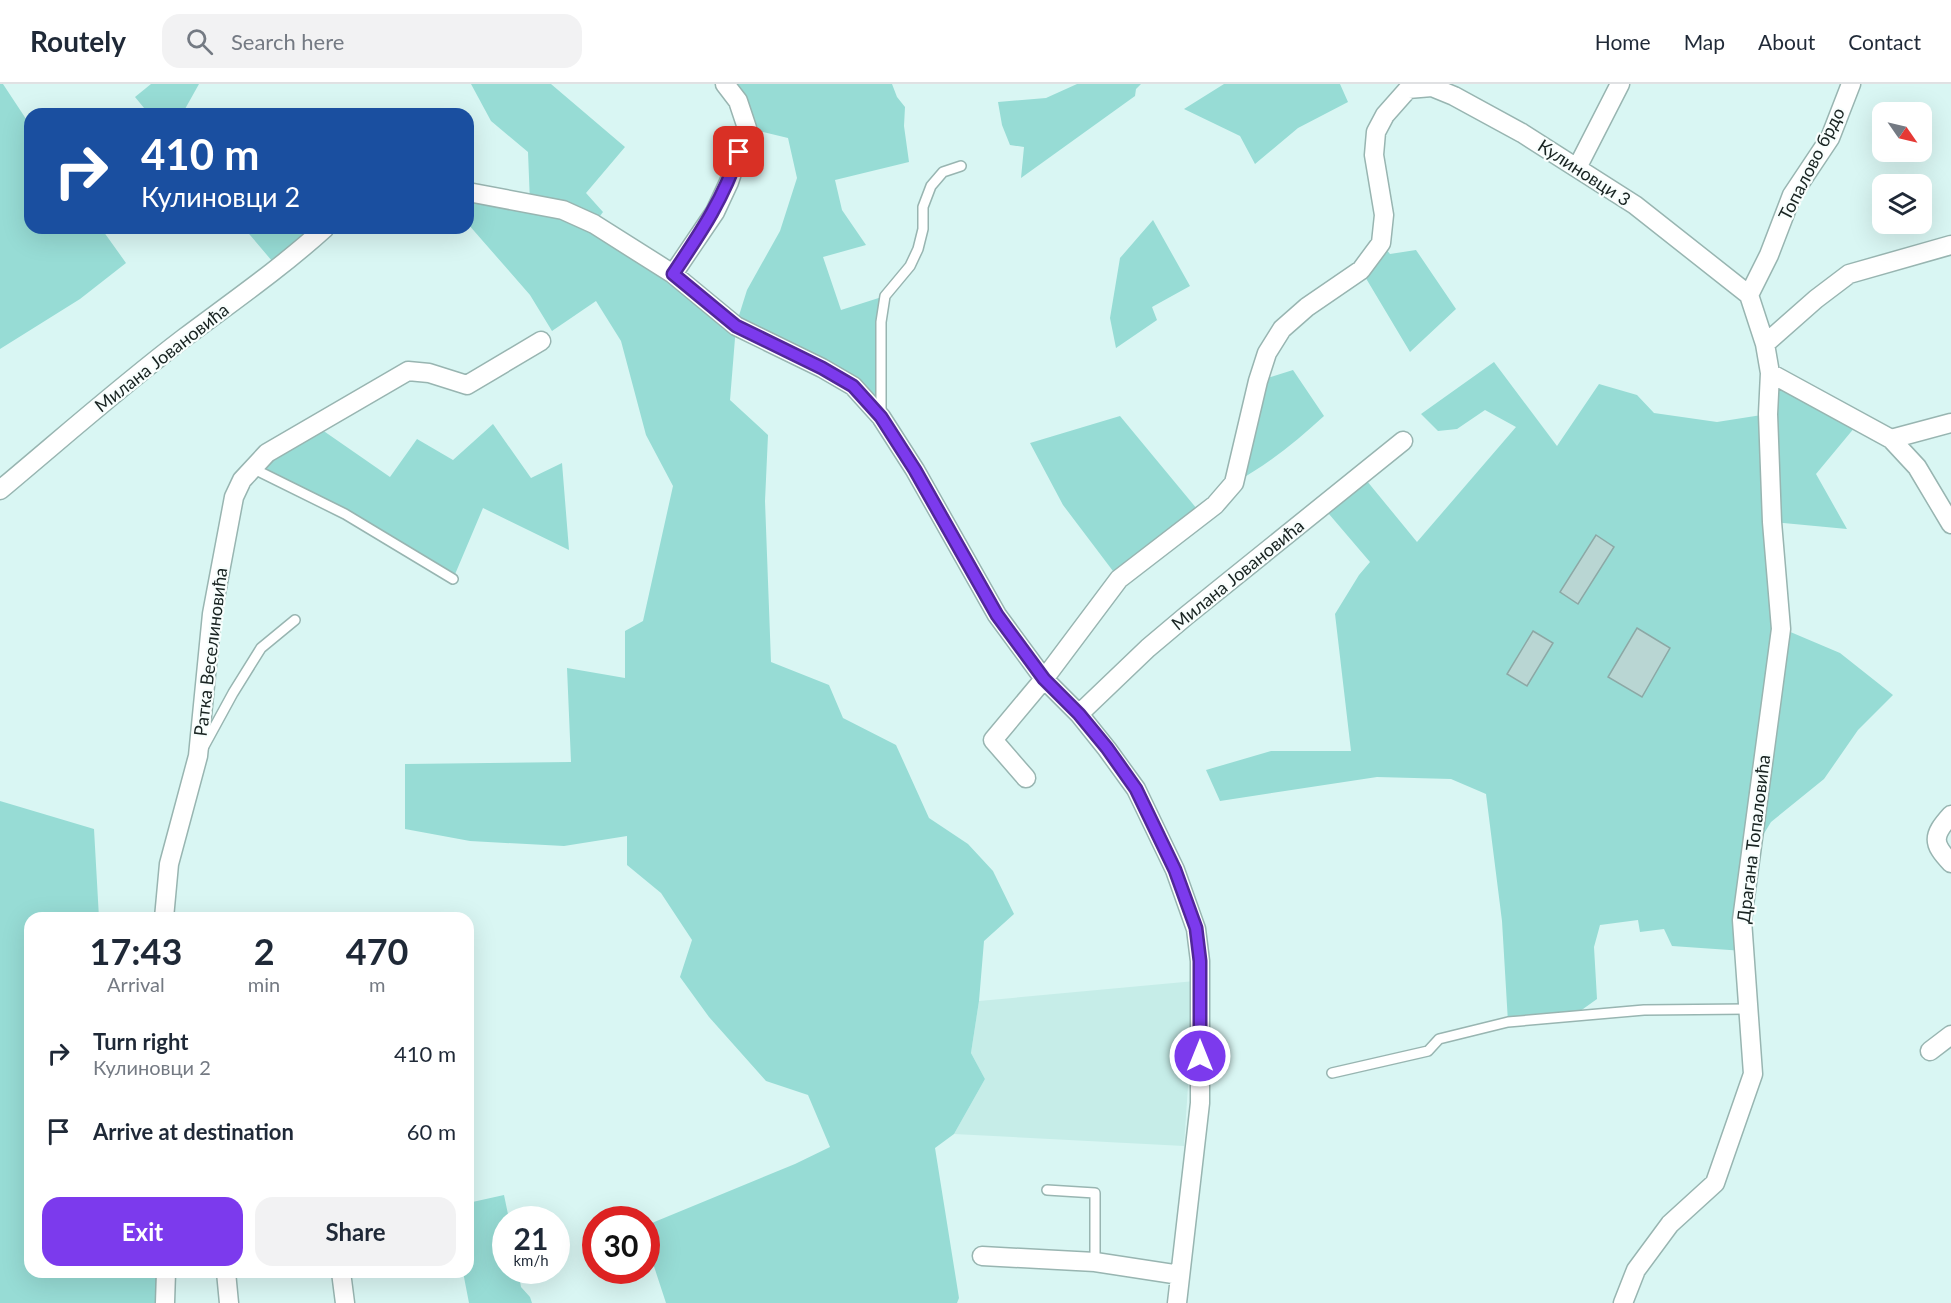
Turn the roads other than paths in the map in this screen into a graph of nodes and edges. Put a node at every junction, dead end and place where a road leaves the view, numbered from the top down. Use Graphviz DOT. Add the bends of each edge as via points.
graph roads {
  1 [pos="724,84"];
  2 [pos="1620,84"];
  3 [pos="1851,84"];
  4 [pos="1433,85"];
  5 [pos="1406,86"];
  6 [pos="961,166"];
  7 [pos="1577,168"];
  8 [pos="474,193"];
  9 [pos="318,234"];
  10 [pos="1951,245"];
  11 [pos="673,274"];
  12 [pos="1749,295"];
  13 [pos="541,341"];
  14 [pos="1765,344"];
  15 [pos="1770,373"];
  16 [pos="881,417"];
  17 [pos="1951,423"];
  18 [pos="1891,439"];
  19 [pos="1403,441"];
  20 [pos="252,468"];
  21 [pos="0,490"];
  22 [pos="1951,524"];
  23 [pos="453,579"];
  24 [pos="295,621"];
  25 [pos="1044,679"];
  26 [pos="1079,714"];
  27 [pos="198,756"];
  28 [pos="1026,778"];
  29 [pos="1951,815"];
  30 [pos="1951,863"];
  31 [pos="165,912"];
  32 [pos="1748,1009"];
  33 [pos="1951,1035"];
  34 [pos="1930,1051"];
  35 [pos="1332,1073"];
  36 [pos="1047,1190"];
  37 [pos="982,1256"];
  38 [pos="1095,1262"];
  39 [pos="1180,1275"];
  40 [pos="166,1278"];
  41 [pos="227,1278"];
  42 [pos="342,1278"];
  43 [pos="165,1303"];
  44 [pos="229,1303"];
  45 [pos="345,1303"];
  46 [pos="1177,1303"];
  47 [pos="1623,1303"];
  1 -- 11 [label="street" via="738,101 747,128 714,212"];
  2 -- 7 [label="street"];
  3 -- 12 [label="street, Топалово брдо" via="1830,138 1792,195"];
  4 -- 5 [label="street, Кулиновци 3"];
  4 -- 7 [label="street, Кулиновци 3"];
  5 -- 25 [label="street" via="1376,132 1374,155 1384,214 1381,243 1361,270 1282,329 1267,353 1234,483 1215,505 1119,579"];
  6 -- 16 [label="lane" via="943,172 931,186 923,207 918,249 910,266 885,296 881,322"];
  7 -- 12 [label="street, Кулиновци 3" via="1659,222"];
  8 -- 11 [label="street" via="563,210 594,224"];
  9 -- 21 [label="street, Милана Јовановића" via="129,382"];
  10 -- 14 [label="street" via="1849,274"];
  11 -- 16 [label="street" via="736,326 853,386"];
  12 -- 14 [label="street"];
  13 -- 20 [label="street, Ратка Веселиновића" via="467,385 408,371 267,453"];
  14 -- 15 [label="street"];
  15 -- 18 [label="street"];
  15 -- 32 [label="street, Драгана Топаловића" via="1772,522 1780,629 1742,920"];
  16 -- 25 [label="street" via="997,615"];
  17 -- 18 [label="street"];
  18 -- 22 [label="street" via="1917,467"];
  19 -- 26 [label="street, Милана Јовановића" via="1148,648"];
  20 -- 23 [label="lane" via="345,514"];
  20 -- 27 [label="street, Ратка Веселиновића" via="234,497 212,614"];
  24 -- 27 [label="lane" via="261,648"];
  25 -- 26 [label="street"];
  25 -- 28 [label="street" via="993,740"];
  26 -- 39 [label="street" via="1136,789 1175,870 1196,928 1200,961 1200,1103"];
  27 -- 31 [label="street, Ратка Веселиновића" via="169,864"];
  29 -- 30 [label="street" via="1936,840"];
  32 -- 35 [label="lane" via="1644,1010 1508,1022 1438,1039 1428,1051"];
  32 -- 47 [label="street, Драгана Топаловића" via="1753,1074 1715,1183 1670,1224 1636,1269"];
  33 -- 34 [label="street"];
  36 -- 38 [label="lane" via="1095,1193"];
  37 -- 38 [label="street"];
  38 -- 39 [label="street"];
  39 -- 46 [label="street"];
  40 -- 43 [label="street"];
  41 -- 44 [label="street"];
  42 -- 45 [label="street"];
}
